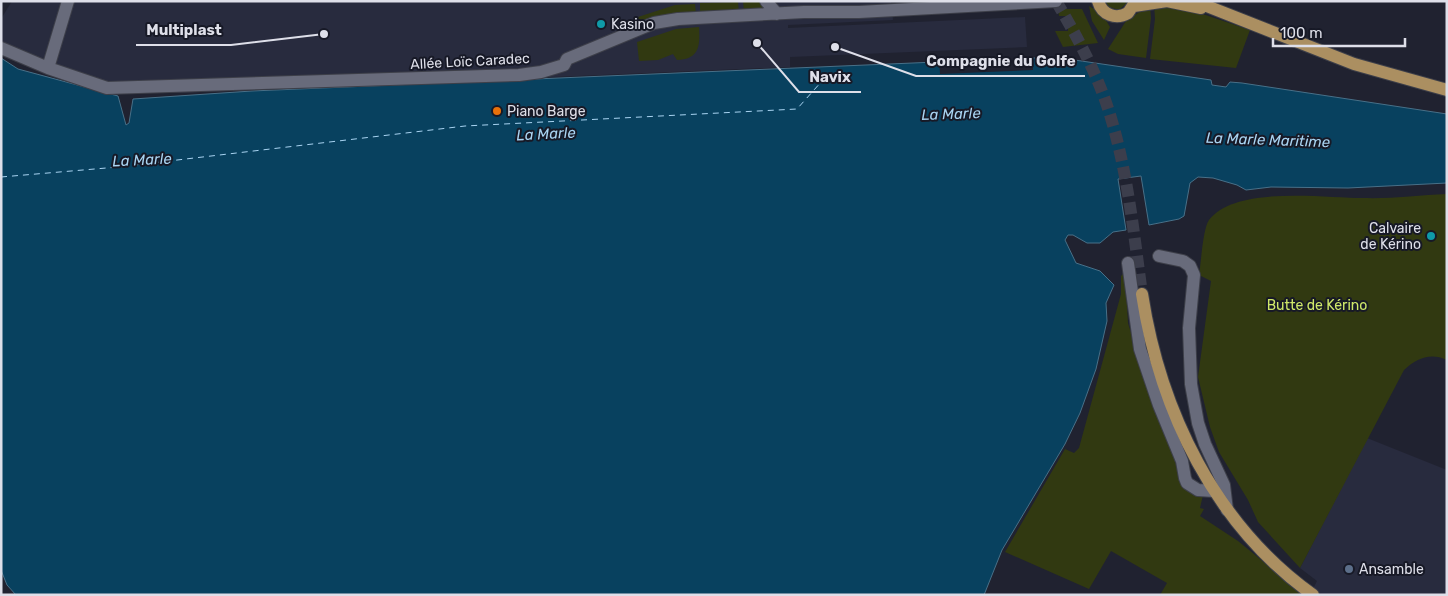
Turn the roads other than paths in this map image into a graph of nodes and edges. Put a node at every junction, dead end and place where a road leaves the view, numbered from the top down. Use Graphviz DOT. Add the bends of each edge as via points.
graph roads {
  1 [pos="68,1"];
  2 [pos="766,1"];
  3 [pos="1056,1"];
  4 [pos="1194,1"];
  5 [pos="1095,3"];
  6 [pos="1135,4"];
  7 [pos="1216,11"];
  8 [pos="777,14"];
  9 [pos="1,48"];
  10 [pos="48,68"];
  11 [pos="1447,90"];
  12 [pos="1158,256"];
  13 [pos="1128,262"];
  14 [pos="1142,294"];
  15 [pos="1214,491"];
  16 [pos="1227,510"];
  17 [pos="1314,595"];
  1 -- 10 [label="street"];
  2 -- 8 [label="street"];
  3 -- 8 [label="street, Allée Loïc Caradec"];
  4 -- 7 [label="main road"];
  5 -- 6 [label="main road" via="1115,16 1128,13"];
  6 -- 7 [label="main road" via="1167,2"];
  7 -- 11 [label="main road" via="1354,64"];
  8 -- 10 [label="street, Allée Loïc Caradec" via="666,20 567,59 564,65 519,75 108,88"];
  9 -- 10 [label="street, Allée Loïc Caradec"];
  12 -- 16 [label="street" via="1183,261 1194,275 1189,328 1191,384 1201,430 1224,484"];
  13 -- 15 [label="street" via="1140,349 1182,461 1185,478 1192,486"];
  14 -- 15 [label="main road" via="1153,352 1169,398 1193,455"];
  15 -- 16 [label="main road"];
  16 -- 17 [label="main road" via="1270,559"];
}
